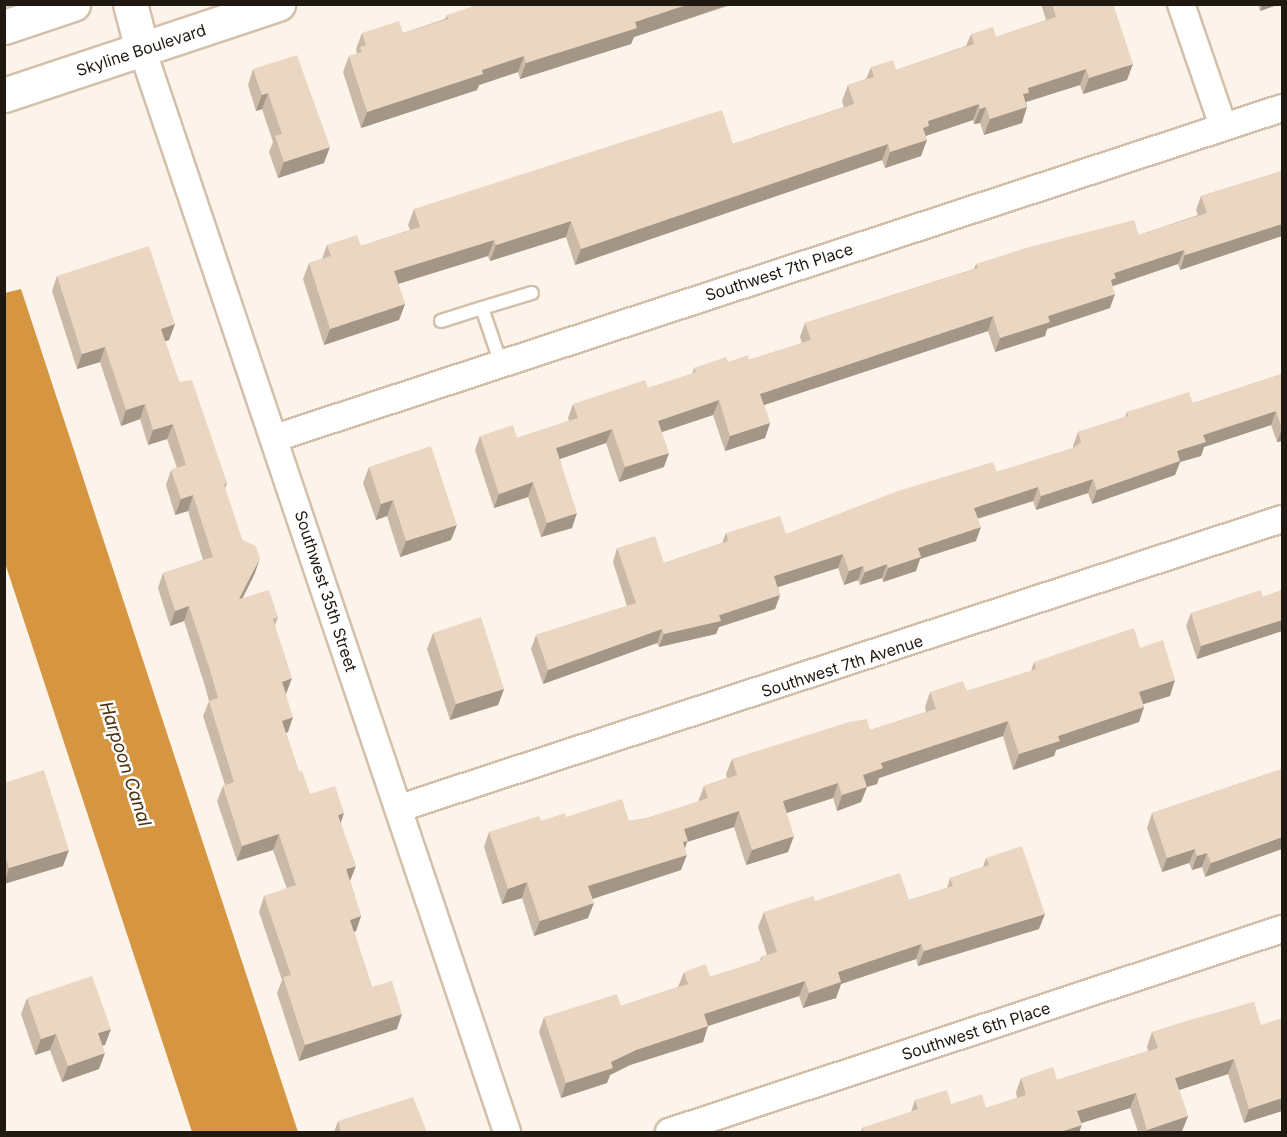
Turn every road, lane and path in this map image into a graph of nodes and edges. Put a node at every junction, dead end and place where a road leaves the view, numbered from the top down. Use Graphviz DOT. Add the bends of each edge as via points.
graph roads {
  1 [pos="73,4"];
  2 [pos="130,4"];
  3 [pos="278,4"];
  4 [pos="1181,4"];
  5 [pos="4,27"];
  6 [pos="142,49"];
  7 [pos="4,95"];
  8 [pos="1282,108"];
  9 [pos="1223,126"];
  10 [pos="532,293"];
  11 [pos="482,308"];
  12 [pos="441,321"];
  13 [pos="501,364"];
  14 [pos="275,438"];
  15 [pos="1282,519"];
  16 [pos="400,808"];
  17 [pos="1282,929"];
  18 [pos="507,1132"];
  19 [pos="669,1132"];
  1 -- 5 [label="street"];
  2 -- 6 [label="street"];
  3 -- 6 [label="street, Skyline Boulevard"];
  4 -- 9 [label="street"];
  6 -- 7 [label="street, Skyline Boulevard"];
  6 -- 14 [label="street, Southwest 35th Street"];
  8 -- 9 [label="street, Southwest 7th Place"];
  9 -- 13 [label="street, Southwest 7th Place"];
  10 -- 11 [label="lane"];
  11 -- 12 [label="lane"];
  11 -- 13 [label="lane"];
  13 -- 14 [label="street, Southwest 7th Place"];
  14 -- 16 [label="street, Southwest 35th Street"];
  15 -- 16 [label="street, Southwest 7th Avenue"];
  16 -- 18 [label="street, Southwest 35th Street"];
  17 -- 19 [label="street, Southwest 6th Place"];
}
